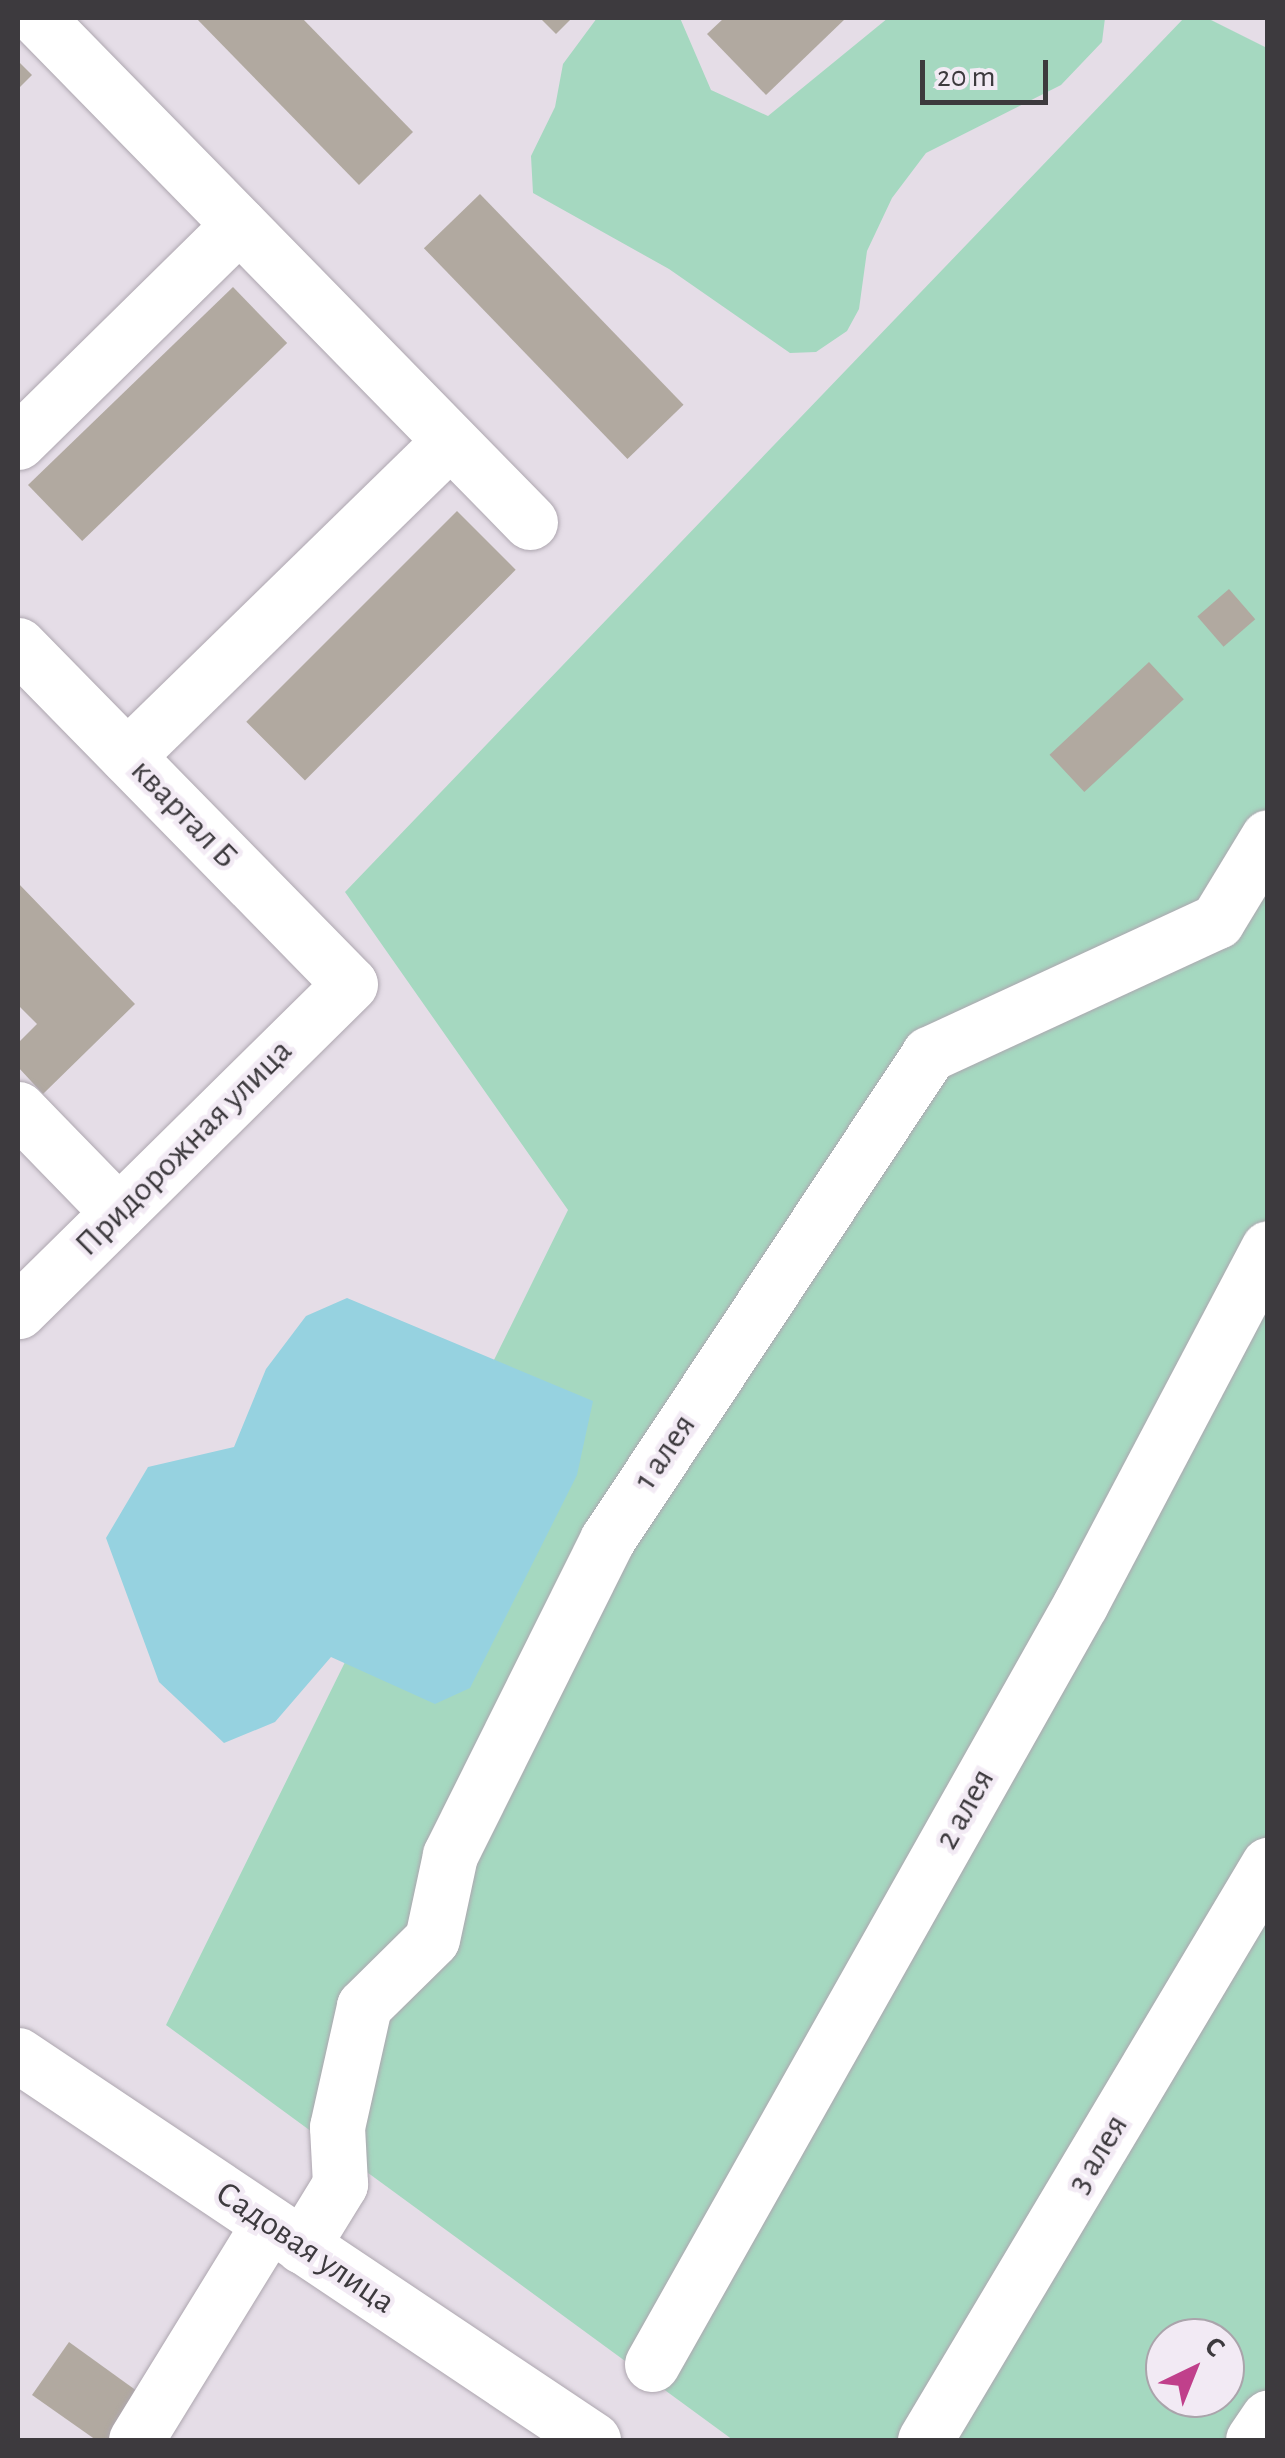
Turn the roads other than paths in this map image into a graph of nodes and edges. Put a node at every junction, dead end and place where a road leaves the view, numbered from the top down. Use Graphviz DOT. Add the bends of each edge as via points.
graph roads {
  1 [pos="36,18"];
  2 [pos="239,226"];
  3 [pos="450,441"];
  4 [pos="18,442"];
  5 [pos="530,522"];
  6 [pos="23,662"];
  7 [pos="127,756"];
  8 [pos="1268,836"];
  9 [pos="350,984"];
  10 [pos="18,1109"];
  11 [pos="118,1212"];
  12 [pos="1268,1248"];
  13 [pos="18,1312"];
  14 [pos="1268,1865"];
  15 [pos="18,2056"];
  16 [pos="286,2235"];
  17 [pos="652,2364"];
  18 [pos="1268,2418"];
  19 [pos="136,2440"];
  20 [pos="593,2440"];
  21 [pos="925,2440"];
  22 [pos="1253,2440"];
  1 -- 2 [label="street"];
  2 -- 3 [label="street"];
  2 -- 4 [label="street"];
  3 -- 5 [label="street"];
  3 -- 7 [label="street"];
  6 -- 7 [label="street, квартал Б"];
  7 -- 9 [label="street, квартал Б"];
  8 -- 16 [label="street, 1 алея" via="1217,921 929,1054 607,1540 450,1855 432,1939 364,2006 337,2127 340,2184"];
  9 -- 11 [label="street, Придорожная улица"];
  10 -- 11 [label="street"];
  11 -- 13 [label="street, Придорожная улица"];
  12 -- 17 [label="street, 2 алея" via="1082,1603"];
  14 -- 21 [label="street, 3 алея"];
  15 -- 16 [label="street, Садовая улица"];
  16 -- 19 [label="street, 1 алея"];
  16 -- 20 [label="street, Садовая улица"];
  18 -- 22 [label="street"];
}
